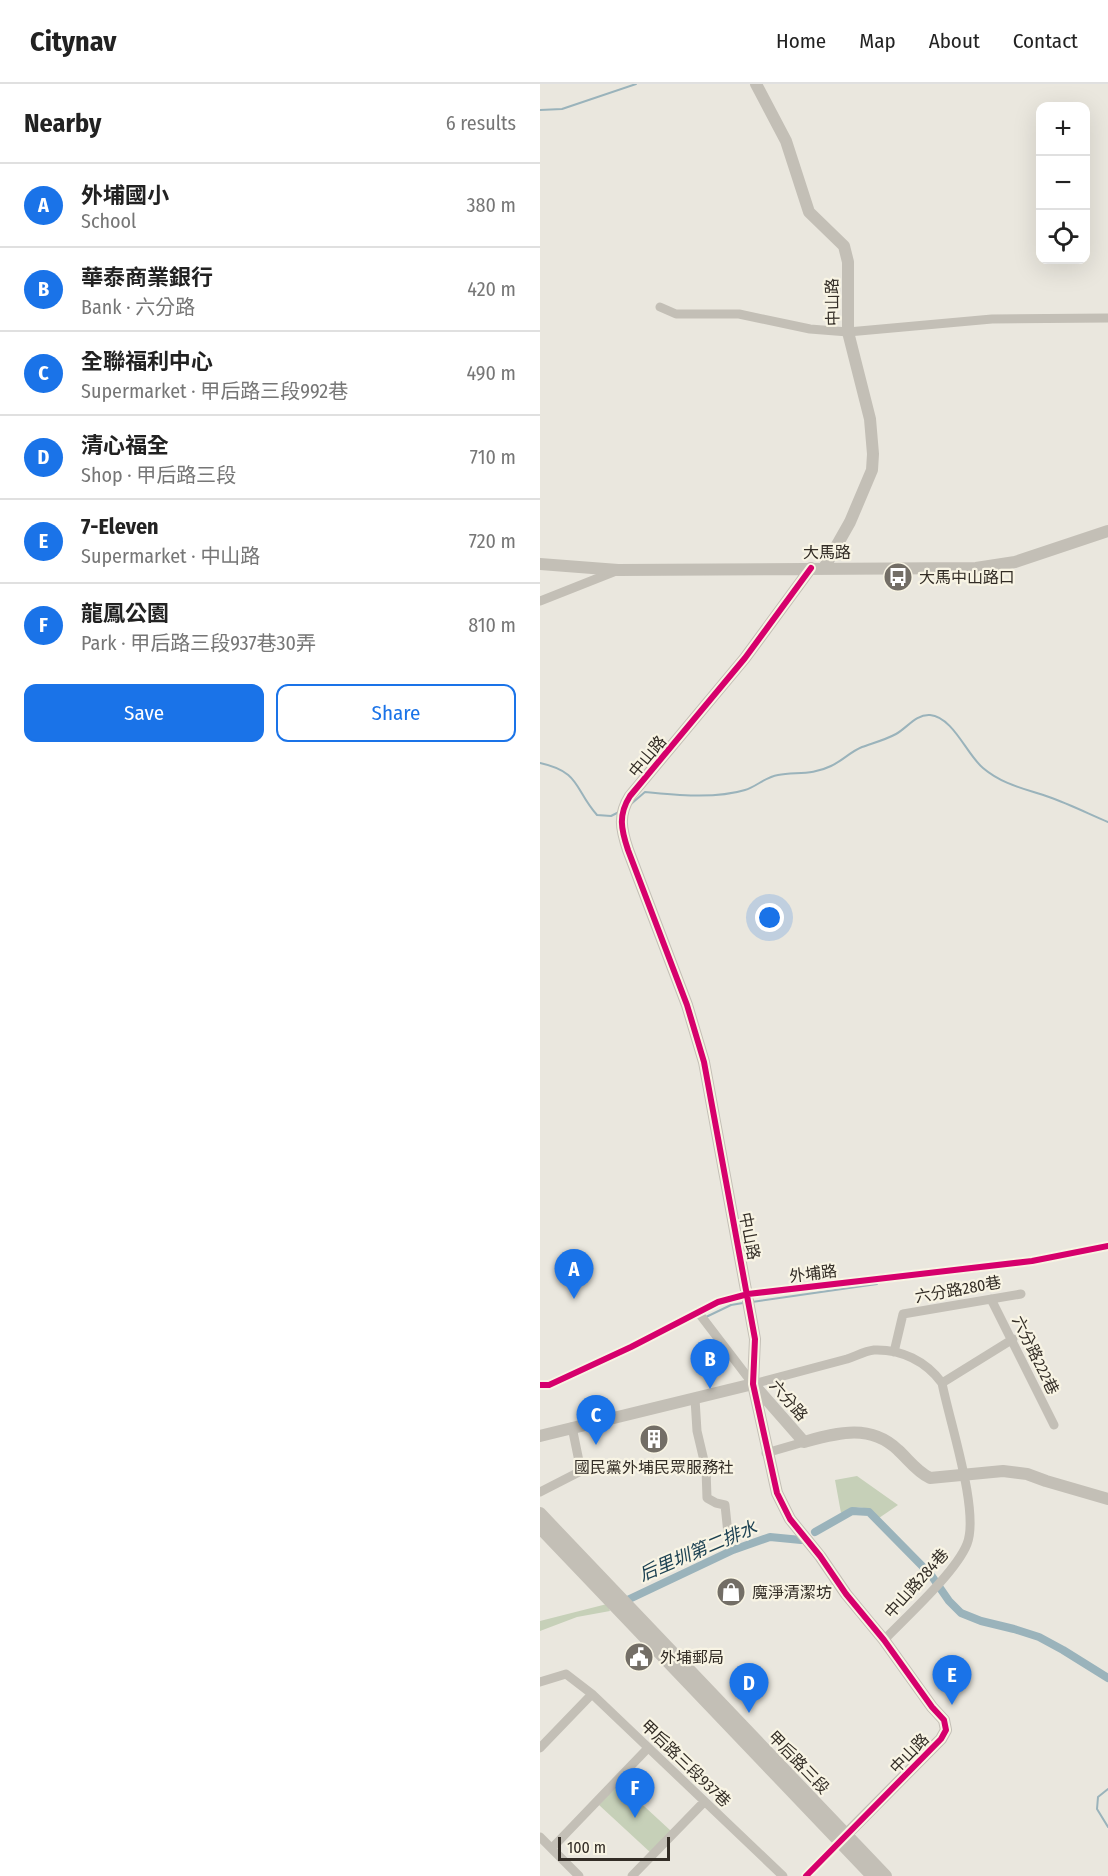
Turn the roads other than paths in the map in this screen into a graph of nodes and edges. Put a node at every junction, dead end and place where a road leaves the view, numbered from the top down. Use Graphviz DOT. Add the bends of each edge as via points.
graph roads {
  1 [pos="756,84"];
  2 [pos="660,307"];
  3 [pos="1108,318"];
  4 [pos="848,332"];
  5 [pos="1108,531"];
  6 [pos="540,564"];
  7 [pos="811,568"];
  8 [pos="824,568"];
  9 [pos="618,570"];
  10 [pos="540,601"];
  11 [pos="1108,1246"];
  12 [pos="748,1294"];
  13 [pos="1021,1294"];
  14 [pos="991,1299"];
  15 [pos="698,1312"];
  16 [pos="1013,1340"];
  17 [pos="894,1352"];
  18 [pos="942,1383"];
  19 [pos="753,1384"];
  20 [pos="540,1385"];
  21 [pos="695,1399"];
  22 [pos="1054,1425"];
  23 [pos="572,1427"];
  24 [pos="540,1436"];
  25 [pos="804,1442"];
  26 [pos="766,1453"];
  27 [pos="964,1475"];
  28 [pos="540,1492"];
  29 [pos="1108,1498"];
  30 [pos="540,1513"];
  31 [pos="540,1528"];
  32 [pos="729,1543"];
  33 [pos="884,1640"];
  34 [pos="540,1682"];
  35 [pos="592,1694"];
  36 [pos="540,1748"];
  37 [pos="648,1748"];
  38 [pos="704,1802"];
  39 [pos="540,1838"];
  40 [pos="843,1838"];
  41 [pos="552,1848"];
  42 [pos="579,1876"];
  43 [pos="632,1876"];
  44 [pos="783,1876"];
  45 [pos="806,1876"];
  46 [pos="872,1876"];
  47 [pos="886,1876"];
  1 -- 4 [label="street, 中山路" via="786,141 809,212 844,246 848,262"];
  2 -- 4 [label="street" via="676,314 739,314 810,329"];
  3 -- 4 [label="street" via="992,319"];
  4 -- 8 [label="street, 中山路" via="870,419 873,462 850,522"];
  5 -- 8 [label="street, 大馬路" via="1015,562 976,568"];
  6 -- 9 [label="street, 大馬路"];
  7 -- 8 [label="street, 大馬路"];
  7 -- 9 [label="street, 大馬路"];
  7 -- 12 [label="street, 中山路" via="745,658 623,808 628,850 687,1005 704,1062"];
  9 -- 10 [label="street"];
  11 -- 12 [label="street, 外埔路" via="1032,1261"];
  12 -- 15 [label="street, 外埔路"];
  12 -- 19 [label="street, 中山路" via="755,1339"];
  13 -- 14 [label="street, 六分路280巷"];
  14 -- 16 [label="street, 六分路222巷"];
  14 -- 17 [label="street, 六分路280巷" via="903,1314"];
  15 -- 19 [label="street"];
  15 -- 20 [label="street, 外埔路" via="621,1352 549,1385"];
  16 -- 18 [label="street"];
  16 -- 22 [label="street, 六分路222巷"];
  17 -- 18 [label="street" via="918,1360"];
  17 -- 19 [label="street" via="871,1350"];
  18 -- 27 [label="street"];
  19 -- 21 [label="street, 六分路"];
  19 -- 25 [label="street, 六分路"];
  19 -- 26 [label="street, 中山路"];
  21 -- 23 [label="street, 六分路"];
  21 -- 32 [label="street" via="707,1498 725,1505"];
  23 -- 24 [label="street, 六分路"];
  23 -- 28 [label="street" via="581,1471"];
  25 -- 26 [label="street"];
  25 -- 27 [label="street, 六分路" via="839,1433 868,1433 883,1438 930,1478"];
  26 -- 33 [label="street, 中山路" via="777,1493 790,1519"];
  27 -- 29 [label="street, 六分路" via="1003,1471 1027,1474"];
  27 -- 33 [label="street, 中山路284巷" via="971,1530 967,1544 956,1564"];
  30 -- 40 [label="street, 甲后路三段"];
  31 -- 40 [label="street, 甲后路三段"];
  33 -- 40 [label="street, 中山路" via="944,1719 945,1730 941,1739"];
  34 -- 35 [label="street, 甲后路三段937巷" via="566,1674"];
  35 -- 36 [label="street"];
  35 -- 37 [label="street, 甲后路三段937巷"];
  37 -- 38 [label="street, 甲后路三段937巷"];
  37 -- 41 [label="street"];
  38 -- 43 [label="street"];
  38 -- 44 [label="street, 甲后路三段937巷"];
  39 -- 41 [label="street"];
  40 -- 45 [label="street, 中山路"];
  40 -- 46 [label="street, 甲后路三段"];
  40 -- 47 [label="street, 甲后路三段"];
  41 -- 42 [label="street"];
}
